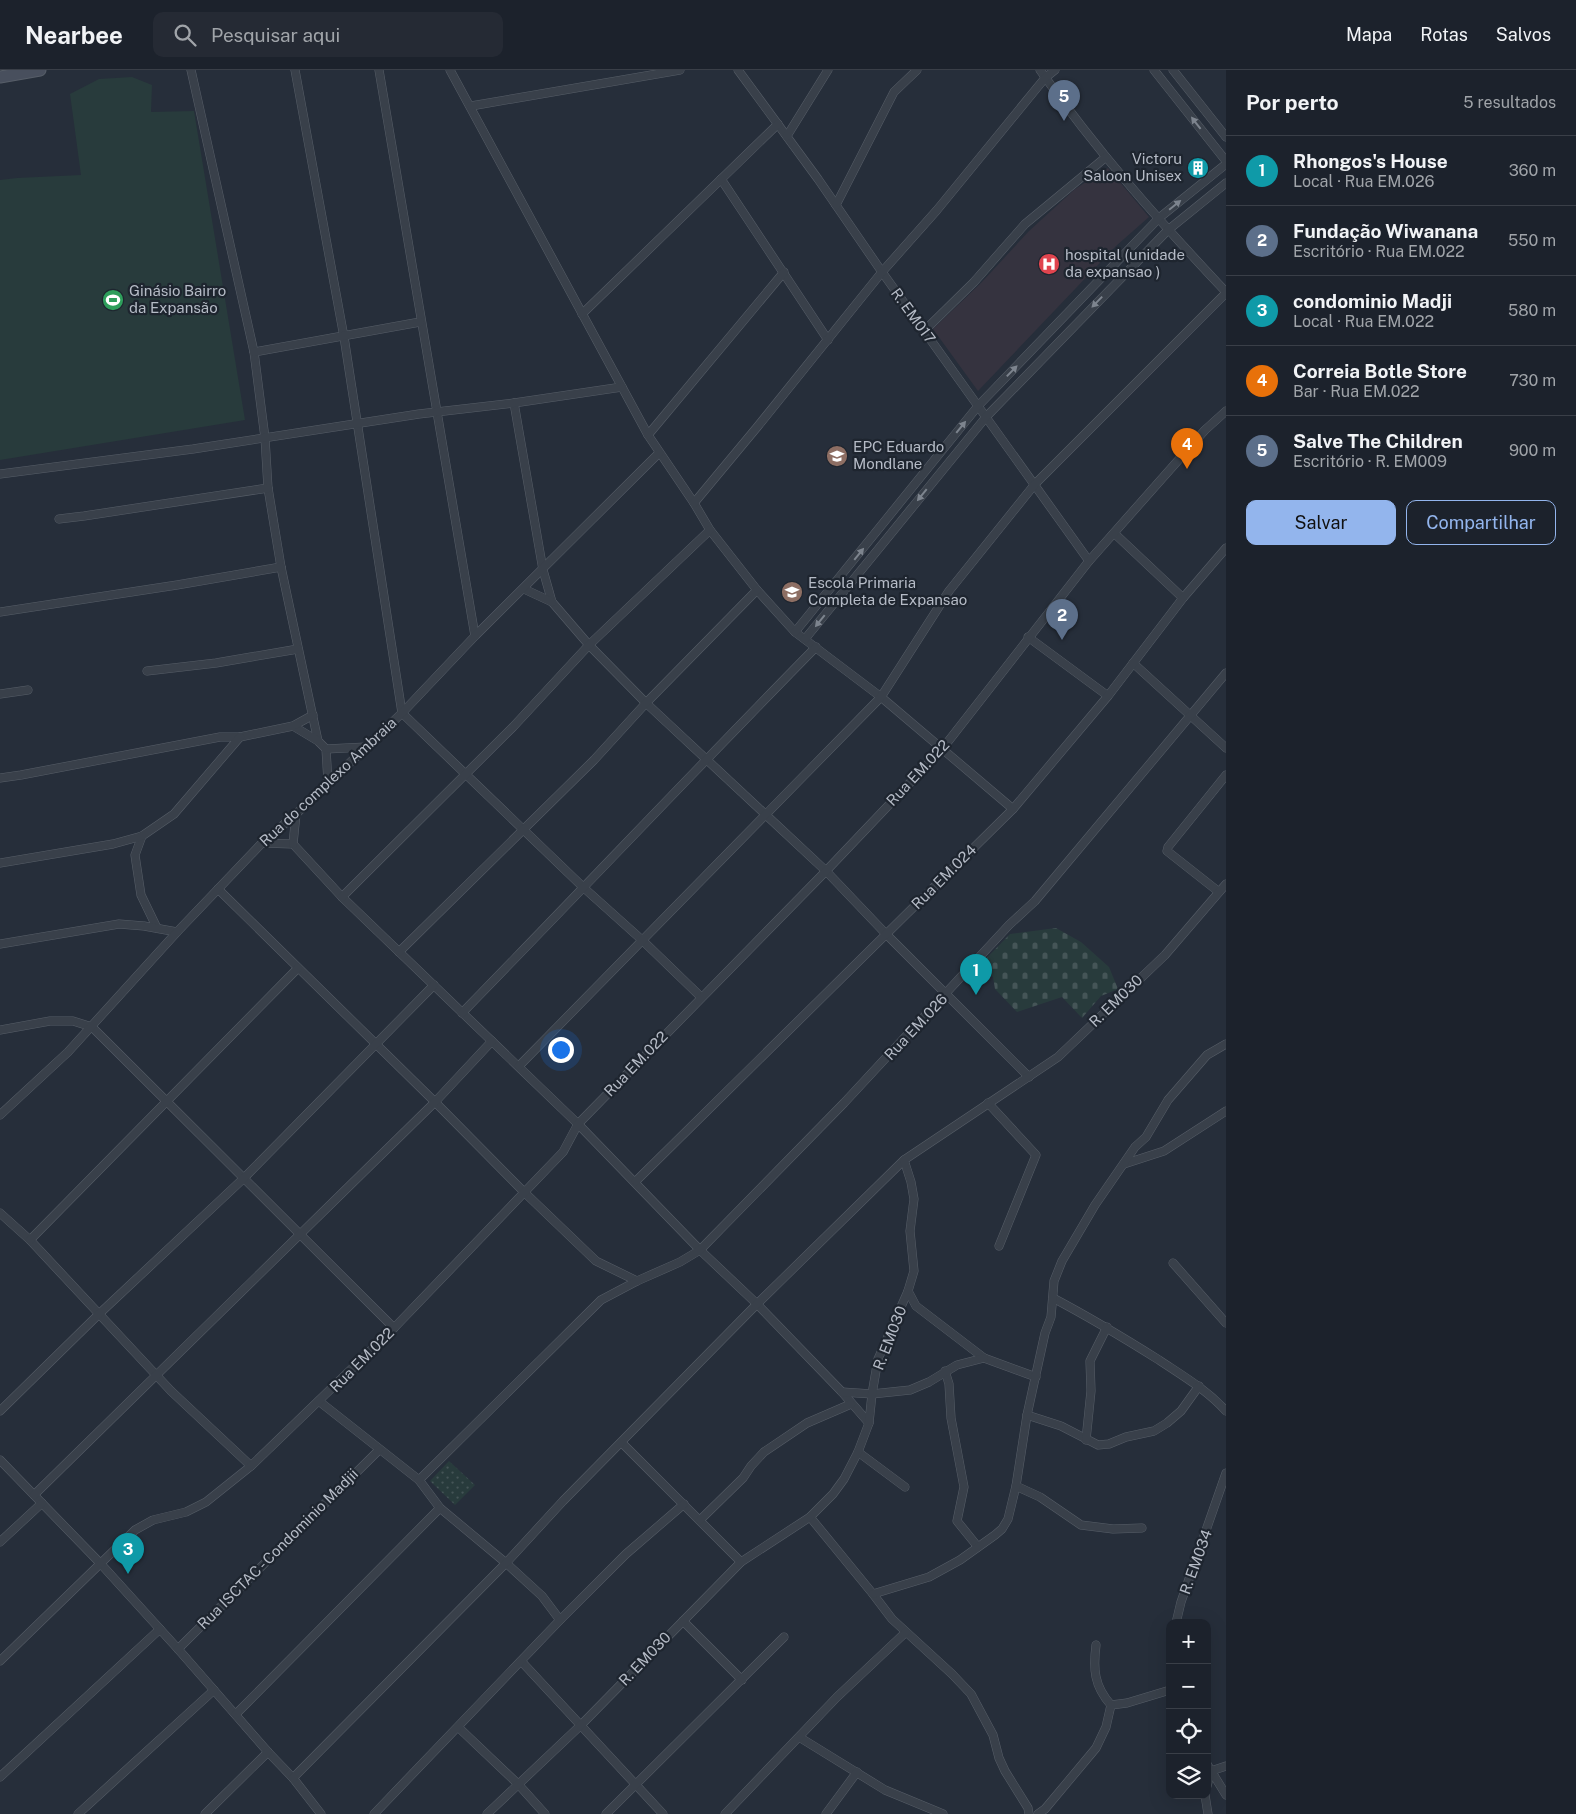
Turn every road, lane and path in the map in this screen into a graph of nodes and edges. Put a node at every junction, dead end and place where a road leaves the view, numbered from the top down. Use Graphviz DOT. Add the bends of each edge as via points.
graph roads {
  1 [pos="40,70"];
  2 [pos="191,70"];
  3 [pos="295,70"];
  4 [pos="378,70"];
  5 [pos="450,70"];
  6 [pos="680,70"];
  7 [pos="738,70"];
  8 [pos="828,70"];
  9 [pos="917,70"];
  10 [pos="1040,70"];
  11 [pos="1055,70"];
  12 [pos="1154,70"];
  13 [pos="1173,70"];
  14 [pos="0,77"];
  15 [pos="1046,78"];
  16 [pos="471,106"];
  17 [pos="778,124"];
  18 [pos="787,136"];
  19 [pos="1226,137"];
  20 [pos="1106,156"];
  21 [pos="1226,162"];
  22 [pos="721,179"];
  23 [pos="1226,184"];
  24 [pos="836,205"];
  25 [pos="1159,218"];
  26 [pos="1168,230"];
  27 [pos="784,272"];
  28 [pos="882,272"];
  29 [pos="1226,293"];
  30 [pos="582,314"];
  31 [pos="420,322"];
  32 [pos="924,331"];
  33 [pos="344,337"];
  34 [pos="828,340"];
  35 [pos="254,352"];
  36 [pos="622,386"];
  37 [pos="514,403"];
  38 [pos="978,406"];
  39 [pos="1226,411"];
  40 [pos="437,412"];
  41 [pos="986,417"];
  42 [pos="356,423"];
  43 [pos="648,435"];
  44 [pos="265,438"];
  45 [pos="659,453"];
  46 [pos="0,474"];
  47 [pos="1035,484"];
  48 [pos="268,488"];
  49 [pos="694,503"];
  50 [pos="59,519"];
  51 [pos="710,530"];
  52 [pos="1114,533"];
  53 [pos="1226,548"];
  54 [pos="1089,561"];
  55 [pos="281,567"];
  56 [pos="543,570"];
  57 [pos="524,589"];
  58 [pos="757,590"];
  59 [pos="1183,598"];
  60 [pos="552,602"];
  61 [pos="0,612"];
  62 [pos="795,632"];
  63 [pos="475,636"];
  64 [pos="1028,637"];
  65 [pos="805,639"];
  66 [pos="588,645"];
  67 [pos="816,648"];
  68 [pos="298,649"];
  69 [pos="1133,663"];
  70 [pos="147,671"];
  71 [pos="1226,672"];
  72 [pos="28,690"];
  73 [pos="0,694"];
  74 [pos="881,696"];
  75 [pos="1108,696"];
  76 [pos="646,703"];
  77 [pos="402,713"];
  78 [pos="313,715"];
  79 [pos="1189,715"];
  80 [pos="293,726"];
  81 [pos="240,737"];
  82 [pos="318,741"];
  83 [pos="366,747"];
  84 [pos="943,748"];
  85 [pos="1226,748"];
  86 [pos="326,749"];
  87 [pos="706,759"];
  88 [pos="466,774"];
  89 [pos="1226,776"];
  90 [pos="0,778"];
  91 [pos="328,782"];
  92 [pos="1013,809"];
  93 [pos="296,814"];
  94 [pos="766,814"];
  95 [pos="525,830"];
  96 [pos="142,836"];
  97 [pos="262,843"];
  98 [pos="293,844"];
  99 [pos="0,863"];
  100 [pos="826,871"];
  101 [pos="1226,884"];
  102 [pos="584,888"];
  103 [pos="218,889"];
  104 [pos="1219,892"];
  105 [pos="342,897"];
  106 [pos="157,928"];
  107 [pos="177,932"];
  108 [pos="886,934"];
  109 [pos="642,940"];
  110 [pos="0,944"];
  111 [pos="398,952"];
  112 [pos="298,968"];
  113 [pos="434,985"];
  114 [pos="946,995"];
  115 [pos="701,997"];
  116 [pos="462,1013"];
  117 [pos="92,1027"];
  118 [pos="0,1030"];
  119 [pos="492,1041"];
  120 [pos="376,1044"];
  121 [pos="1226,1044"];
  122 [pos="519,1066"];
  123 [pos="1029,1077"];
  124 [pos="167,1101"];
  125 [pos="435,1102"];
  126 [pos="988,1103"];
  127 [pos="1226,1111"];
  128 [pos="2,1112"];
  129 [pos="578,1124"];
  130 [pos="1135,1147"];
  131 [pos="1143,1158"];
  132 [pos="904,1160"];
  133 [pos="1124,1164"];
  134 [pos="244,1178"];
  135 [pos="636,1181"];
  136 [pos="524,1192"];
  137 [pos="0,1213"];
  138 [pos="300,1234"];
  139 [pos="30,1240"];
  140 [pos="999,1246"];
  141 [pos="700,1250"];
  142 [pos="1173,1264"];
  143 [pos="637,1281"];
  144 [pos="908,1291"];
  145 [pos="1053,1298"];
  146 [pos="757,1304"];
  147 [pos="99,1314"];
  148 [pos="1226,1323"];
  149 [pos="1107,1327"];
  150 [pos="394,1328"];
  151 [pos="984,1358"];
  152 [pos="945,1371"];
  153 [pos="157,1376"];
  154 [pos="1036,1376"];
  155 [pos="1199,1386"];
  156 [pos="842,1392"];
  157 [pos="872,1394"];
  158 [pos="320,1402"];
  159 [pos="851,1404"];
  160 [pos="1226,1411"];
  161 [pos="0,1412"];
  162 [pos="1027,1415"];
  163 [pos="869,1424"];
  164 [pos="1086,1440"];
  165 [pos="622,1442"];
  166 [pos="379,1450"];
  167 [pos="858,1452"];
  168 [pos="0,1460"];
  169 [pos="252,1466"];
  170 [pos="1226,1473"];
  171 [pos="419,1480"];
  172 [pos="1016,1486"];
  173 [pos="904,1487"];
  174 [pos="34,1494"];
  175 [pos="42,1503"];
  176 [pos="684,1504"];
  177 [pos="440,1508"];
  178 [pos="810,1517"];
  179 [pos="700,1520"];
  180 [pos="1142,1528"];
  181 [pos="0,1542"];
  182 [pos="978,1547"];
  183 [pos="741,1562"];
  184 [pos="100,1563"];
  185 [pos="506,1563"];
  186 [pos="874,1594"];
  187 [pos="1177,1619"];
  188 [pos="560,1620"];
  189 [pos="683,1621"];
  190 [pos="160,1629"];
  191 [pos="906,1632"];
  192 [pos="784,1637"];
  193 [pos="1096,1645"];
  194 [pos="178,1648"];
  195 [pos="0,1661"];
  196 [pos="521,1661"];
  197 [pos="742,1680"];
  198 [pos="214,1690"];
  199 [pos="1166,1691"];
  200 [pos="1112,1705"];
  201 [pos="236,1714"];
  202 [pos="581,1725"];
  203 [pos="458,1727"];
  204 [pos="799,1737"];
  205 [pos="268,1752"];
  206 [pos="1226,1766"];
  207 [pos="1211,1767"];
  208 [pos="1211,1770"];
  209 [pos="857,1772"];
  210 [pos="0,1777"];
  211 [pos="293,1778"];
  212 [pos="518,1784"];
  213 [pos="637,1784"];
  214 [pos="1226,1795"];
  215 [pos="1206,1799"];
  216 [pos="319,1813"];
  217 [pos="78,1814"];
  218 [pos="205,1814"];
  219 [pos="374,1814"];
  220 [pos="487,1814"];
  221 [pos="545,1814"];
  222 [pos="606,1814"];
  223 [pos="663,1814"];
  224 [pos="725,1814"];
  225 [pos="826,1814"];
  226 [pos="943,1814"];
  227 [pos="1029,1814"];
  228 [pos="1038,1814"];
  229 [pos="1208,1814"];
  1 -- 14 [label="street"];
  2 -- 35 [label="street"];
  3 -- 33 [label="street"];
  4 -- 31 [label="street"];
  5 -- 16 [label="street"];
  6 -- 16 [label="street"];
  7 -- 17 [label="street, R. EM017"];
  8 -- 18 [label="street"];
  9 -- 24 [label="street" via="894,92"];
  10 -- 15 [label="street"];
  11 -- 15 [label="street"];
  21 -- 12 [label="street, one-way"];
  13 -- 19 [label="street"];
  15 -- 20 [label="street"];
  15 -- 28 [label="street"];
  16 -- 30 [label="street"];
  17 -- 18 [label="street, R. EM017"];
  17 -- 22 [label="street"];
  18 -- 24 [label="street, R. EM017"];
  20 -- 25 [label="street"];
  20 -- 32 [label="street" via="1025,224 974,282"];
  25 -- 21 [label="street, one-way"];
  22 -- 27 [label="street"];
  22 -- 30 [label="street"];
  23 -- 26 [label="street"];
  24 -- 28 [label="street, R. EM017"];
  25 -- 26 [label="street"];
  38 -- 25 [label="street, one-way"];
  26 -- 29 [label="street"];
  26 -- 41 [label="street, one-way"];
  27 -- 34 [label="street"];
  27 -- 43 [label="street"];
  28 -- 32 [label="street, R. EM017"];
  28 -- 34 [label="street"];
  29 -- 47 [label="street"];
  30 -- 36 [label="street"];
  31 -- 33 [label="street"];
  31 -- 40 [label="street"];
  32 -- 38 [label="street, R. EM017"];
  33 -- 35 [label="street"];
  33 -- 42 [label="street"];
  34 -- 49 [label="street"];
  35 -- 44 [label="street"];
  36 -- 37 [label="street"];
  36 -- 43 [label="street"];
  37 -- 40 [label="street"];
  37 -- 56 [label="street"];
  38 -- 41 [label="street, R. EM017"];
  62 -- 38 [label="street, one-way"];
  39 -- 52 [label="street, Rua EM.022" via="1205,430"];
  40 -- 42 [label="street"];
  40 -- 63 [label="street"];
  41 -- 47 [label="street, R. EM017"];
  41 -- 65 [label="street, one-way"];
  42 -- 44 [label="street"];
  42 -- 77 [label="street"];
  43 -- 45 [label="street"];
  44 -- 46 [label="street"];
  44 -- 48 [label="street"];
  45 -- 49 [label="street"];
  45 -- 56 [label="street, Rua do complexo Ambraia"];
  47 -- 54 [label="street, R. EM017"];
  47 -- 74 [label="street" via="950,591"];
  48 -- 50 [label="street"];
  48 -- 55 [label="street"];
  49 -- 51 [label="street"];
  51 -- 58 [label="street"];
  51 -- 66 [label="street"];
  52 -- 54 [label="street, Rua EM.022"];
  52 -- 59 [label="street"];
  53 -- 59 [label="street, Rua EM.024"];
  54 -- 64 [label="street, Rua EM.022"];
  55 -- 61 [label="street"];
  55 -- 68 [label="street"];
  56 -- 57 [label="street, Rua do complexo Ambraia"];
  56 -- 60 [label="street"];
  57 -- 60 [label="street"];
  57 -- 63 [label="street, Rua do complexo Ambraia"];
  58 -- 62 [label="street"];
  58 -- 76 [label="street"];
  59 -- 69 [label="street, Rua EM.024"];
  60 -- 66 [label="street"];
  62 -- 65 [label="street"];
  63 -- 77 [label="street, Rua do complexo Ambraia"];
  64 -- 75 [label="street"];
  64 -- 84 [label="street, Rua EM.022"];
  65 -- 67 [label="street"];
  66 -- 76 [label="street"];
  66 -- 88 [label="street"];
  67 -- 74 [label="street"];
  67 -- 87 [label="street"];
  68 -- 70 [label="street"];
  68 -- 78 [label="street"];
  69 -- 75 [label="street, Rua EM.024"];
  69 -- 79 [label="street"];
  71 -- 79 [label="street, Rua EM.026"];
  72 -- 73 [label="street"];
  74 -- 84 [label="street"];
  74 -- 94 [label="street"];
  75 -- 92 [label="street, Rua EM.024"];
  76 -- 87 [label="street"];
  76 -- 95 [label="street"];
  77 -- 83 [label="street, Rua do complexo Ambraia"];
  77 -- 88 [label="street"];
  78 -- 80 [label="street"];
  78 -- 82 [label="street"];
  79 -- 85 [label="street"];
  79 -- 114 [label="street, Rua EM.026" via="1035,901"];
  80 -- 81 [label="street"];
  80 -- 82 [label="street"];
  81 -- 90 [label="street" via="220,737"];
  81 -- 96 [label="street" via="174,814"];
  82 -- 86 [label="street"];
  83 -- 86 [label="street"];
  83 -- 91 [label="street, Rua do complexo Ambraia"];
  84 -- 92 [label="street"];
  84 -- 100 [label="street, Rua EM.022"];
  86 -- 91 [label="street"];
  87 -- 94 [label="street"];
  87 -- 102 [label="street"];
  88 -- 95 [label="street"];
  88 -- 105 [label="street"];
  89 -- 104 [label="street" via="1167,851"];
  91 -- 93 [label="street, Rua do complexo Ambraia"];
  92 -- 108 [label="street, Rua EM.024"];
  93 -- 97 [label="street, Rua do complexo Ambraia"];
  93 -- 98 [label="street"];
  94 -- 100 [label="street"];
  94 -- 109 [label="street"];
  95 -- 102 [label="street"];
  95 -- 111 [label="street"];
  96 -- 99 [label="street"];
  96 -- 106 [label="street" via="136,855 137,870 142,895"];
  97 -- 98 [label="street"];
  97 -- 103 [label="street, Rua do complexo Ambraia"];
  98 -- 105 [label="street"];
  100 -- 108 [label="street"];
  100 -- 115 [label="street, Rua EM.022"];
  101 -- 104 [label="street, R. EM030"];
  102 -- 109 [label="street"];
  102 -- 116 [label="street"];
  103 -- 107 [label="street, Rua do complexo Ambraia"];
  103 -- 112 [label="street"];
  104 -- 123 [label="street, R. EM030" via="1165,955 1058,1057"];
  105 -- 111 [label="street"];
  106 -- 107 [label="street"];
  106 -- 110 [label="street" via="119,924"];
  107 -- 117 [label="street, Rua do complexo Ambraia"];
  108 -- 114 [label="street"];
  108 -- 135 [label="street, Rua EM.024"];
  109 -- 115 [label="street"];
  109 -- 122 [label="street"];
  111 -- 113 [label="street"];
  112 -- 120 [label="street"];
  112 -- 124 [label="street"];
  113 -- 116 [label="street"];
  113 -- 120 [label="street"];
  114 -- 123 [label="street"];
  114 -- 141 [label="street, Rua EM.026"];
  115 -- 129 [label="street, Rua EM.022"];
  116 -- 119 [label="street"];
  117 -- 118 [label="street" via="73,1021 50,1021"];
  117 -- 124 [label="street"];
  117 -- 128 [label="street, Rua do complexo Ambraia"];
  119 -- 122 [label="street"];
  119 -- 125 [label="street"];
  120 -- 125 [label="street"];
  120 -- 134 [label="street"];
  121 -- 130 [label="street" via="1207,1055 1183,1081 1146,1137"];
  122 -- 129 [label="street"];
  123 -- 126 [label="street, R. EM030"];
  124 -- 134 [label="street"];
  124 -- 139 [label="street"];
  125 -- 136 [label="street"];
  125 -- 138 [label="street"];
  126 -- 132 [label="street, R. EM030"];
  126 -- 140 [label="street" via="1036,1156"];
  127 -- 131 [label="street" via="1164,1151"];
  129 -- 135 [label="street"];
  129 -- 136 [label="street, Rua EM.022" via="563,1152"];
  130 -- 131 [label="street"];
  130 -- 133 [label="street"];
  131 -- 133 [label="street"];
  132 -- 144 [label="street, R. EM030" via="914,1199 910,1230 914,1271"];
  132 -- 146 [label="street"];
  133 -- 145 [label="street" via="1095,1205 1062,1262 1054,1281"];
  134 -- 138 [label="street"];
  134 -- 147 [label="street"];
  135 -- 141 [label="street"];
  136 -- 143 [label="street" via="596,1261"];
  136 -- 150 [label="street, Rua EM.022"];
  137 -- 139 [label="street"];
  138 -- 150 [label="street"];
  138 -- 153 [label="street"];
  139 -- 147 [label="street"];
  141 -- 143 [label="street, Rua EM.026"];
  141 -- 146 [label="street"];
  142 -- 148 [label="street"];
  143 -- 171 [label="street, Rua EM.026" via="601,1300"];
  144 -- 151 [label="street" via="916,1306"];
  144 -- 157 [label="street, R. EM030" via="878,1359"];
  145 -- 149 [label="street"];
  145 -- 154 [label="street"];
  146 -- 156 [label="street"];
  146 -- 165 [label="street"];
  147 -- 153 [label="street"];
  147 -- 161 [label="street"];
  149 -- 155 [label="street"];
  149 -- 164 [label="street" via="1090,1361 1091,1391"];
  150 -- 158 [label="street, Rua EM.022"];
  151 -- 152 [label="street"];
  151 -- 154 [label="street"];
  152 -- 157 [label="street" via="910,1390"];
  152 -- 182 [label="street" via="964,1487 957,1521"];
  153 -- 169 [label="street"];
  153 -- 174 [label="street"];
  154 -- 162 [label="street"];
  155 -- 160 [label="street"];
  155 -- 164 [label="street" via="1180,1411 1154,1431 1109,1444 1098,1445"];
  156 -- 157 [label="street"];
  156 -- 159 [label="street"];
  157 -- 163 [label="street, R. EM030"];
  158 -- 166 [label="street"];
  158 -- 169 [label="street, Rua EM.022"];
  159 -- 163 [label="street"];
  159 -- 179 [label="street" via="806,1423 764,1452"];
  162 -- 164 [label="street" via="1060,1426"];
  162 -- 172 [label="street"];
  163 -- 167 [label="street, R. EM030"];
  165 -- 176 [label="street"];
  165 -- 185 [label="street"];
  166 -- 171 [label="street"];
  166 -- 194 [label="street, Rua ISCTAC - Condominio Madjii"];
  167 -- 173 [label="street"];
  167 -- 178 [label="street, R. EM030" via="833,1494"];
  168 -- 174 [label="street"];
  169 -- 184 [label="street, Rua EM.022" via="206,1502 186,1512 143,1525"];
  170 -- 187 [label="street, R. EM034"];
  171 -- 177 [label="street"];
  172 -- 180 [label="street" via="1040,1497 1081,1525"];
  172 -- 182 [label="street" via="1008,1519 1002,1529"];
  174 -- 175 [label="street"];
  175 -- 181 [label="street"];
  175 -- 184 [label="street"];
  176 -- 179 [label="street"];
  176 -- 188 [label="street" via="626,1554"];
  177 -- 185 [label="street"];
  177 -- 201 [label="street"];
  178 -- 183 [label="street, R. EM030"];
  178 -- 186 [label="street"];
  179 -- 183 [label="street"];
  182 -- 186 [label="street" via="929,1577"];
  183 -- 189 [label="street, R. EM030"];
  184 -- 190 [label="street"];
  184 -- 195 [label="street, Rua EM.022"];
  185 -- 188 [label="street" via="542,1596"];
  185 -- 211 [label="street"];
  186 -- 191 [label="street"];
  188 -- 196 [label="street"];
  189 -- 197 [label="street"];
  189 -- 202 [label="street, R. EM030"];
  190 -- 194 [label="street"];
  190 -- 210 [label="street"];
  191 -- 204 [label="street"];
  191 -- 227 [label="street" via="971,1694 993,1735 999,1758"];
  192 -- 197 [label="street"];
  193 -- 200 [label="street" via="1093,1663 1098,1688"];
  194 -- 198 [label="street"];
  196 -- 202 [label="street"];
  196 -- 203 [label="street"];
  197 -- 213 [label="street"];
  198 -- 201 [label="street"];
  198 -- 217 [label="street"];
  199 -- 200 [label="street"];
  200 -- 228 [label="street" via="1096,1748"];
  201 -- 205 [label="street"];
  202 -- 212 [label="street, R. EM030"];
  202 -- 213 [label="street"];
  203 -- 212 [label="street"];
  203 -- 219 [label="street"];
  204 -- 209 [label="street"];
  204 -- 224 [label="street"];
  205 -- 211 [label="street"];
  205 -- 218 [label="street"];
  206 -- 207 [label="street"];
  208 -- 214 [label="street"];
  209 -- 225 [label="street"];
  209 -- 226 [label="street" via="885,1790"];
  211 -- 216 [label="street"];
  212 -- 220 [label="street, R. EM030"];
  212 -- 221 [label="street"];
  213 -- 222 [label="street"];
  213 -- 223 [label="street"];
  215 -- 229 [label="street"];
}
